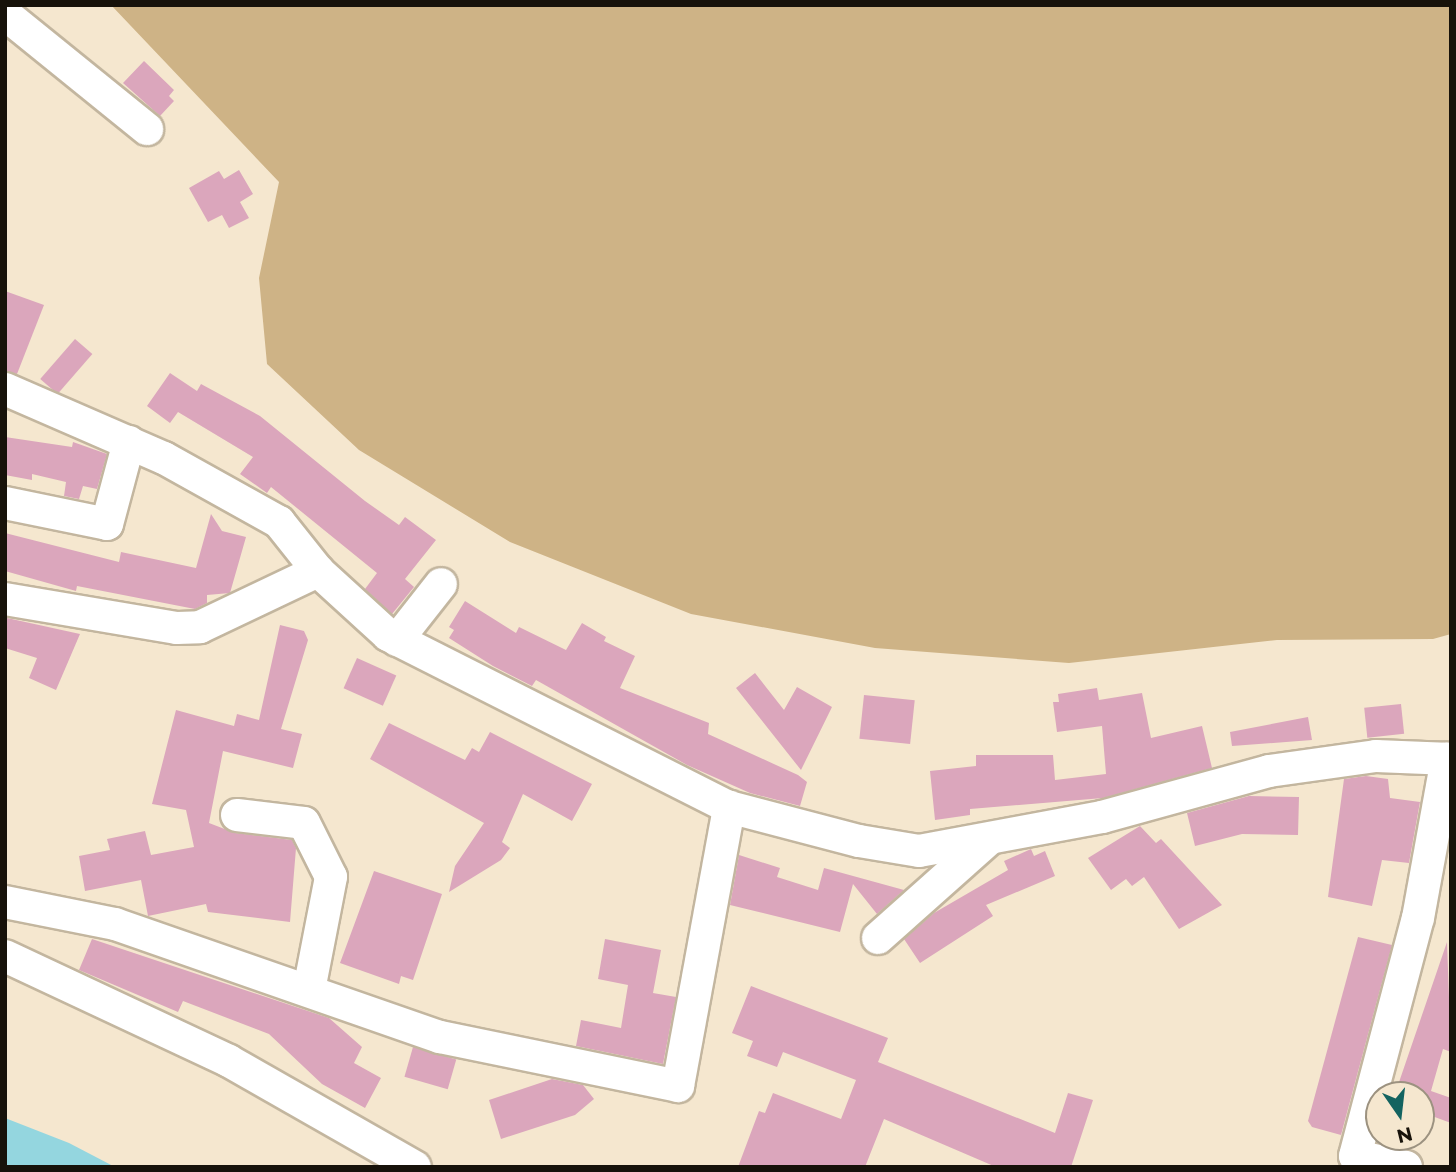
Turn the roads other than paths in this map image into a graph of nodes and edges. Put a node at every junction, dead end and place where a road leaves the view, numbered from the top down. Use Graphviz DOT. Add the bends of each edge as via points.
graph roads {
  1 [pos="5,14"];
  2 [pos="147,129"];
  3 [pos="5,389"];
  4 [pos="129,442"];
  5 [pos="5,503"];
  6 [pos="318,571"];
  7 [pos="441,584"];
  8 [pos="5,599"];
  9 [pos="397,640"];
  10 [pos="1449,759"];
  11 [pos="729,807"];
  12 [pos="237,816"];
  13 [pos="989,839"];
  14 [pos="5,902"];
  15 [pos="878,938"];
  16 [pos="5,956"];
  17 [pos="309,990"];
  18 [pos="415,1167"];
  19 [pos="1406,1167"];
  1 -- 2 [label="street"];
  3 -- 4 [label="street"];
  4 -- 5 [label="street" via="107,524"];
  4 -- 6 [label="street" via="279,523"];
  6 -- 8 [label="street" via="297,586 189,628"];
  6 -- 9 [label="street" via="359,614"];
  7 -- 9 [label="street"];
  9 -- 11 [label="street"];
  10 -- 13 [label="street" via="1376,756 1269,771 1102,817"];
  10 -- 19 [label="street" via="1418,918 1355,1156"];
  11 -- 13 [label="street" via="859,841 919,851"];
  11 -- 17 [label="street" via="678,1086 440,1037"];
  12 -- 17 [label="street" via="304,823 331,877"];
  13 -- 15 [label="street"];
  14 -- 17 [label="street" via="115,924"];
  16 -- 18 [label="street" via="229,1061"];
}
